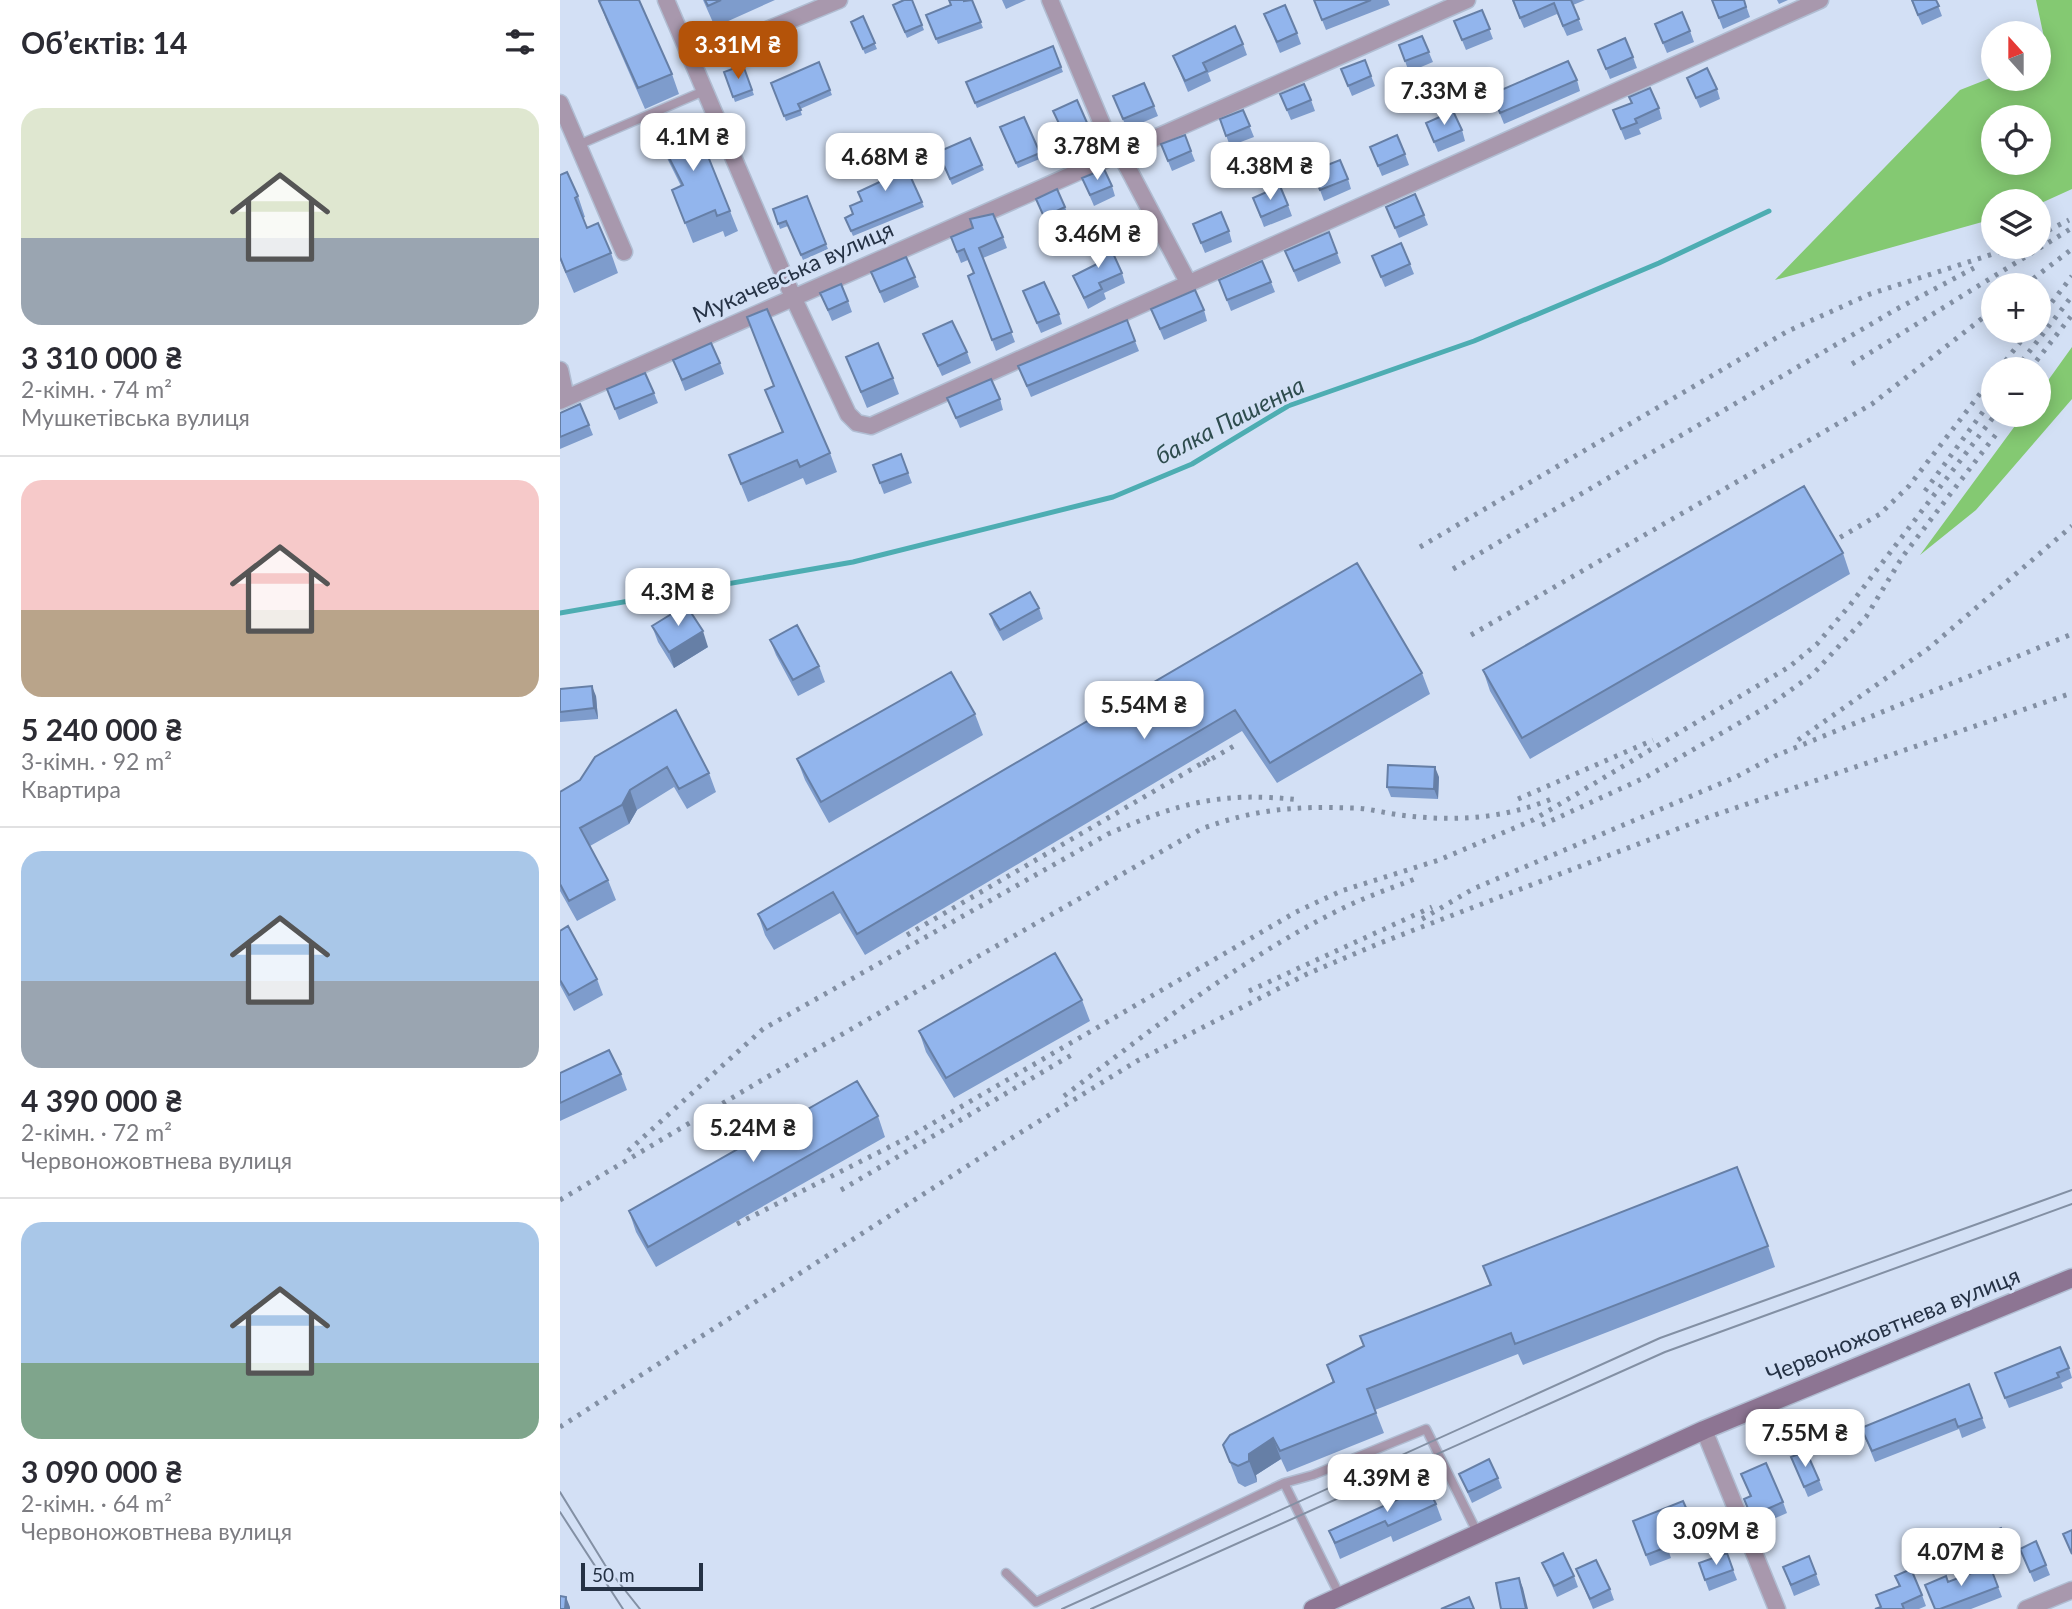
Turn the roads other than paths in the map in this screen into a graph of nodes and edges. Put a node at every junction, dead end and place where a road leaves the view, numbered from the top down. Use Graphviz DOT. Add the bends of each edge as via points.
graph roads {
  1 [pos="666,0"];
  2 [pos="839,0"];
  3 [pos="1051,0"];
  4 [pos="1467,0"];
  5 [pos="1820,0"];
  6 [pos="692,61"];
  7 [pos="704,91"];
  8 [pos="560,103"];
  9 [pos="578,145"];
  10 [pos="1120,153"];
  11 [pos="624,252"];
  12 [pos="1189,284"];
  13 [pos="793,297"];
  14 [pos="560,370"];
  15 [pos="563,400"];
  16 [pos="2072,1278"];
  17 [pos="1704,1430"];
  18 [pos="1283,1483"];
  19 [pos="1477,1532"];
  20 [pos="1006,1573"];
  21 [pos="2072,1590"];
  22 [pos="1340,1596"];
  23 [pos="1312,1609"];
  24 [pos="1777,1609"];
  25 [pos="2026,1609"];
  1 -- 6 [label="street"];
  2 -- 6 [label="street"];
  3 -- 10 [label="street" via="1108,138"];
  4 -- 10 [label="street, Мукачевська вулиця"];
  5 -- 12 [label="street"];
  6 -- 7 [label="street"];
  7 -- 9 [label="lane"];
  7 -- 13 [label="street"];
  8 -- 9 [label="street"];
  9 -- 11 [label="street"];
  10 -- 12 [label="street"];
  10 -- 13 [label="street, Мукачевська вулиця"];
  12 -- 13 [label="street" via="871,426 857,423 848,414"];
  13 -- 15 [label="street, Мукачевська вулиця"];
  14 -- 15 [label="street"];
  16 -- 17 [label="main road, Червоножовтнева вулиця"];
  17 -- 19 [label="main road, Червоножовтнева вулиця"];
  17 -- 24 [label="street"];
  18 -- 19 [label="lane" via="1426,1429"];
  18 -- 20 [label="lane" via="1036,1602"];
  18 -- 22 [label="lane"];
  19 -- 22 [label="main road, Червоножовтнева вулиця"];
  21 -- 25 [label="street"];
  22 -- 23 [label="main road, Червоножовтнева вулиця"];
}
